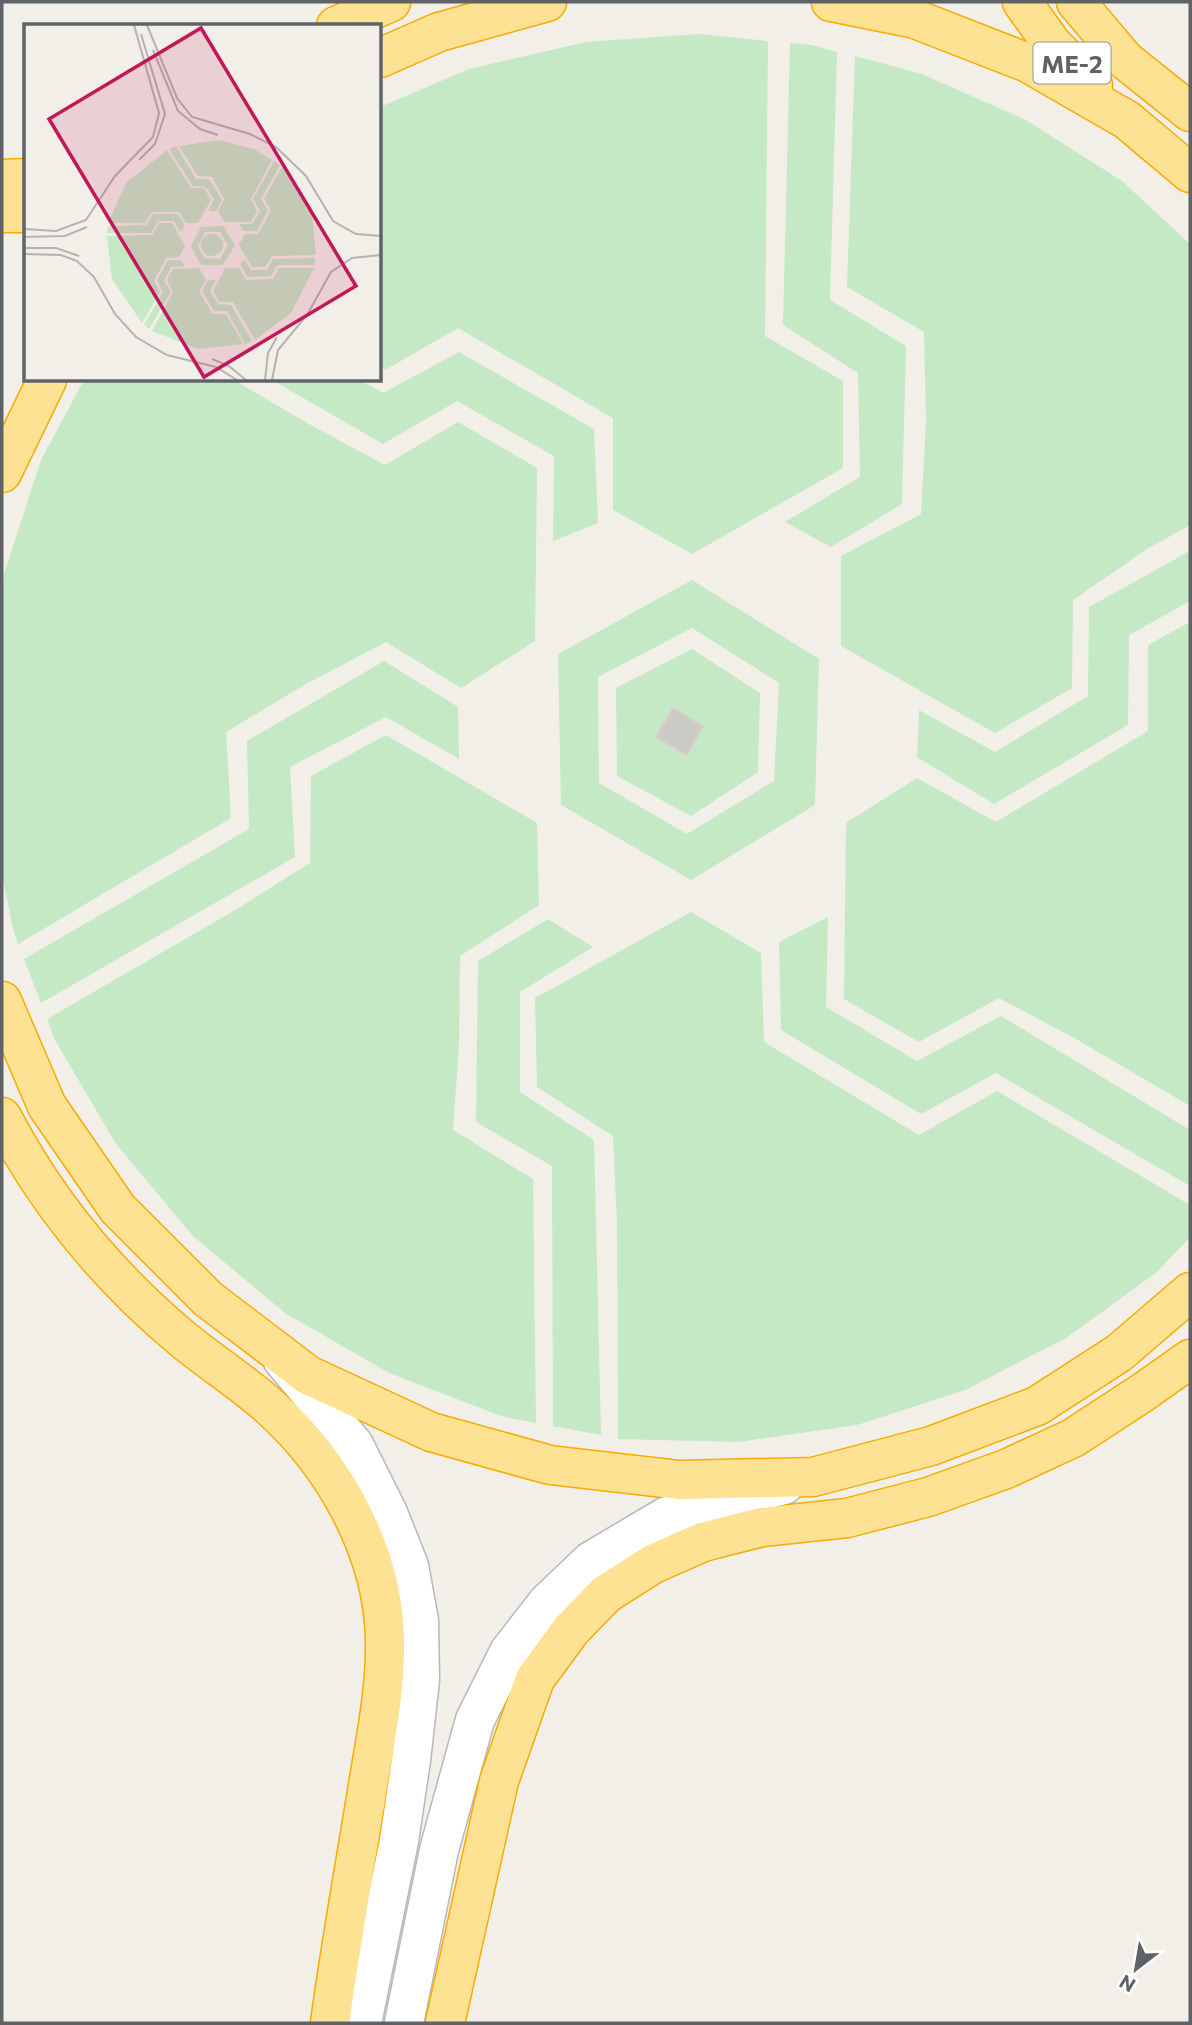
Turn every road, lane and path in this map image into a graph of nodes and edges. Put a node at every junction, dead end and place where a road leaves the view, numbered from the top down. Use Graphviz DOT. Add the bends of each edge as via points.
graph roads {
  1 [pos="391,2"];
  2 [pos="547,2"];
  3 [pos="831,2"];
  4 [pos="1022,2"];
  5 [pos="1076,2"];
  6 [pos="341,24"];
  7 [pos="382,57"];
  8 [pos="1190,113"];
  9 [pos="1127,120"];
  10 [pos="1190,173"];
  11 [pos="24,178"];
  12 [pos="2,179"];
  13 [pos="2,213"];
  14 [pos="24,213"];
  15 [pos="46,382"];
  16 [pos="2,473"];
  17 [pos="2,1001"];
  18 [pos="2,1117"];
  19 [pos="1190,1292"];
  20 [pos="1190,1317"];
  21 [pos="1139,1336"];
  22 [pos="274,1349"];
  23 [pos="1190,1359"];
  24 [pos="813,1477"];
  25 [pos="330,2023"];
  26 [pos="362,2023"];
  27 [pos="404,2023"];
  28 [pos="445,2023"];
  1 -- 6 [label="highway"];
  2 -- 7 [label="highway" via="439,32"];
  3 -- 9 [label="highway" via="915,19 1028,63"];
  4 -- 9 [label="highway, ME-2" via="1052,44"];
  5 -- 8 [label="highway" via="1125,60"];
  9 -- 10 [label="highway"];
  11 -- 12 [label="highway"];
  13 -- 14 [label="highway"];
  15 -- 16 [label="highway"];
  17 -- 22 [label="highway" via="47,1106 118,1209 208,1299"];
  18 -- 25 [label="highway" via="83,1241 132,1294 269,1406 307,1446 336,1486 365,1541 379,1590 385,1641 381,1701"];
  19 -- 21 [label="highway"];
  20 -- 21 [label="highway"];
  21 -- 24 [label="highway" via="1037,1406 931,1446"];
  22 -- 24 [label="highway" via="308,1375 431,1432 550,1465 680,1480"];
  22 -- 26 [label="street" via="354,1445 409,1566 419,1621 420,1680 411,1760"];
  23 -- 28 [label="highway" via="1073,1438 1006,1469 928,1497 847,1518 762,1527 703,1542 653,1564 606,1594 571,1630 535,1679 499,1781"];
  24 -- 27 [label="street" via="667,1516 591,1561 547,1603 509,1652 475,1720 439,1850"];
}
